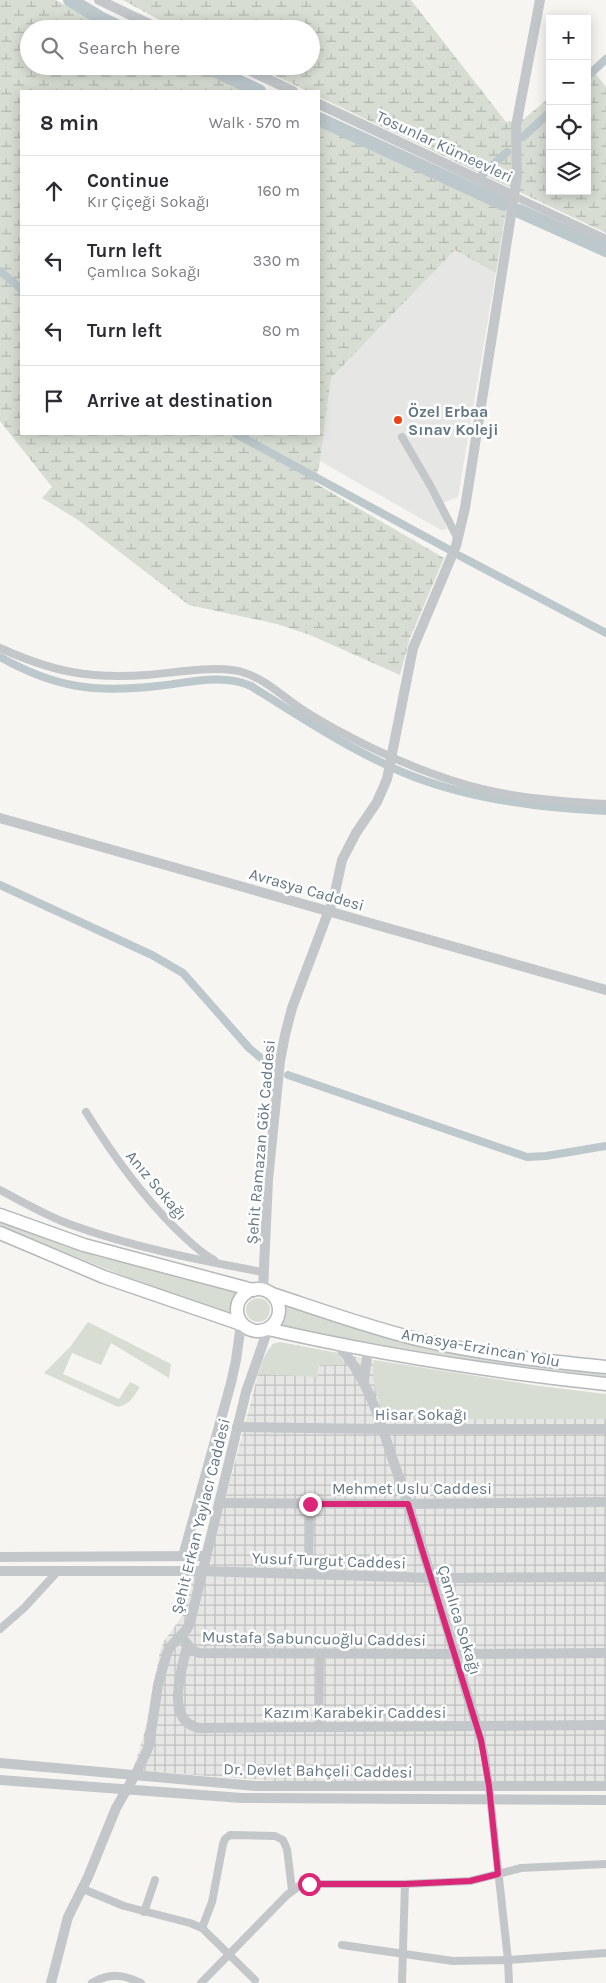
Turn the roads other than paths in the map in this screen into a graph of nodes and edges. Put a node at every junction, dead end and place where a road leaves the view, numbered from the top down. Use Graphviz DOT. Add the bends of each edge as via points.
graph roads {
  1 [pos="99,0"];
  2 [pos="540,0"];
  3 [pos="141,20"];
  4 [pos="259,75"];
  5 [pos="291,90"];
  6 [pos="320,104"];
  7 [pos="514,196"];
  8 [pos="606,239"];
  9 [pos="402,437"];
  10 [pos="458,539"];
  11 [pos="0,648"];
  12 [pos="392,756"];
  13 [pos="606,804"];
  14 [pos="0,818"];
  15 [pos="329,911"];
  16 [pos="606,990"];
  17 [pos="86,1112"];
  18 [pos="0,1190"];
  19 [pos="0,1215"];
  20 [pos="0,1233"];
  21 [pos="220,1264"];
  22 [pos="263,1272"];
  23 [pos="262,1291"];
  24 [pos="241,1324"];
  25 [pos="268,1329"];
  26 [pos="337,1344"];
  27 [pos="368,1349"];
  28 [pos="606,1367"];
  29 [pos="364,1382"];
  30 [pos="606,1384"];
  31 [pos="237,1427"];
  32 [pos="606,1428"];
  33 [pos="382,1429"];
  34 [pos="606,1502"];
  35 [pos="219,1503"];
  36 [pos="310,1504"];
  37 [pos="408,1504"];
  38 [pos="183,1556"];
  39 [pos="206,1556"];
  40 [pos="0,1557"];
  41 [pos="0,1571"];
  42 [pos="58,1571"];
  43 [pos="202,1571"];
  44 [pos="309,1574"];
  45 [pos="606,1577"];
  46 [pos="431,1578"];
  47 [pos="0,1629"];
  48 [pos="182,1634"];
  49 [pos="188,1646"];
  50 [pos="606,1653"];
  51 [pos="320,1654"];
  52 [pos="455,1654"];
  53 [pos="606,1725"];
  54 [pos="477,1726"];
  55 [pos="318,1727"];
  56 [pos="0,1763"];
  57 [pos="135,1776"];
  58 [pos="0,1780"];
  59 [pos="489,1786"];
  60 [pos="606,1786"];
  61 [pos="127,1789"];
  62 [pos="491,1800"];
  63 [pos="606,1800"];
  64 [pos="606,1864"];
  65 [pos="498,1874"];
  66 [pos="155,1880"];
  67 [pos="405,1884"];
  68 [pos="83,1889"];
  69 [pos="292,1890"];
  70 [pos="144,1912"];
  71 [pos="202,1928"];
  72 [pos="342,1946"];
  73 [pos="403,1953"];
  74 [pos="606,1953"];
  75 [pos="229,1954"];
  76 [pos="508,1960"];
  77 [pos="256,1980"];
  78 [pos="51,1983"];
  79 [pos="92,1983"];
  80 [pos="141,1983"];
  81 [pos="201,1983"];
  82 [pos="402,1983"];
  83 [pos="509,1983"];
  1 -- 3 [label="street"];
  2 -- 7 [label="street, Tosunlar Kümeevleri" via="516,126"];
  4 -- 5 [label="street"];
  6 -- 7 [label="street, Tosunlar Kümeevleri"];
  7 -- 8 [label="street"];
  7 -- 10 [label="street, Şehit Ramazan Gök Caddesi" via="478,438"];
  9 -- 10 [label="street"];
  10 -- 12 [label="street, Şehit Ramazan Gök Caddesi" via="413,648"];
  11 -- 12 [label="street" via="33,663 76,674 145,676 220,669 245,673 323,722"];
  12 -- 13 [label="street" via="486,790 514,796"];
  12 -- 15 [label="street, Şehit Ramazan Gök Caddesi" via="377,802 342,860"];
  14 -- 15 [label="street, Avrasya Caddesi"];
  15 -- 16 [label="street, Avrasya Caddesi"];
  15 -- 22 [label="street, Şehit Ramazan Gök Caddesi" via="292,1008 281,1052 268,1180"];
  17 -- 21 [label="street, Anız Sokağı" via="127,1174 153,1206 194,1246"];
  18 -- 21 [label="street" via="71,1224"];
  19 -- 23 [label="highway, Amasya-Erzincan Yolu" via="84,1246"];
  20 -- 24 [label="highway" via="104,1277"];
  21 -- 22 [label="street"];
  22 -- 23 [label="street, Şehit Ramazan Gök Caddesi"];
  23 -- 24 [label="highway" via="243,1294 237,1303 236,1314"];
  23 -- 25 [label="highway" via="277,1302 279,1312"];
  23 -- 28 [label="highway, Amasya-Erzincan Yolu" via="423,1340"];
  24 -- 25 [label="highway" via="254,1331"];
  24 -- 38 [label="street, Şehit Erkan Yaylacı Caddesi" via="231,1383"];
  25 -- 26 [label="highway, Amasya-Erzincan Yolu"];
  25 -- 31 [label="street, Şehit Erkan Yaylacı Caddesi"];
  26 -- 27 [label="highway, Amasya-Erzincan Yolu"];
  26 -- 29 [label="street, Çamlıca Sokağı" via="353,1362"];
  27 -- 29 [label="street, Çamlıca Sokağı"];
  27 -- 30 [label="highway, Amasya-Erzincan Yolu"];
  29 -- 33 [label="street, Çamlıca Sokağı"];
  31 -- 33 [label="street, Hisar Sokağı"];
  31 -- 35 [label="street, Şehit Erkan Yaylacı Caddesi"];
  32 -- 33 [label="street, Hisar Sokağı"];
  33 -- 37 [label="street, Çamlıca Sokağı"];
  34 -- 37 [label="street, Mehmet Uslu Caddesi"];
  35 -- 36 [label="street, Mehmet Uslu Caddesi"];
  35 -- 39 [label="street, Şehit Erkan Yaylacı Caddesi"];
  36 -- 37 [label="street, Mehmet Uslu Caddesi"];
  36 -- 44 [label="street"];
  37 -- 46 [label="street, Çamlıca Sokağı"];
  38 -- 39 [label="street"];
  38 -- 40 [label="street"];
  39 -- 43 [label="street, Şehit Erkan Yaylacı Caddesi"];
  41 -- 42 [label="street, Yusuf Turgut Caddesi"];
  42 -- 43 [label="street, Yusuf Turgut Caddesi"];
  42 -- 47 [label="street"];
  43 -- 44 [label="street, Yusuf Turgut Caddesi"];
  43 -- 48 [label="street, Şehit Erkan Yaylacı Caddesi" via="190,1623"];
  44 -- 46 [label="street, Yusuf Turgut Caddesi"];
  45 -- 46 [label="street, Yusuf Turgut Caddesi"];
  46 -- 52 [label="street, Çamlıca Sokağı"];
  48 -- 49 [label="street, Mustafa Sabuncuoğlu Caddesi"];
  48 -- 57 [label="street, Şehit Erkan Yaylacı Caddesi" via="170,1647 162,1668 149,1746"];
  49 -- 51 [label="street, Mustafa Sabuncuoğlu Caddesi" via="199,1653"];
  49 -- 55 [label="street, Kazım Karabekir Caddesi" via="178,1699 183,1720 189,1726"];
  50 -- 52 [label="street, Mustafa Sabuncuoğlu Caddesi"];
  51 -- 52 [label="street, Mustafa Sabuncuoğlu Caddesi"];
  51 -- 55 [label="street"];
  52 -- 54 [label="street, Çamlıca Sokağı"];
  53 -- 54 [label="street, Kazım Karabekir Caddesi"];
  54 -- 55 [label="street, Kazım Karabekir Caddesi"];
  54 -- 59 [label="street, Çamlıca Sokağı"];
  56 -- 57 [label="street, Dr. Devlet Bahçeli Caddesi"];
  57 -- 59 [label="street, Dr. Devlet Bahçeli Caddesi" via="256,1786"];
  57 -- 61 [label="street, Şehit Erkan Yaylacı Caddesi"];
  58 -- 61 [label="street, Dr. Devlet Bahçeli Caddesi"];
  59 -- 60 [label="street, Dr. Devlet Bahçeli Caddesi"];
  59 -- 62 [label="street, Çamlıca Sokağı"];
  61 -- 62 [label="street, Dr. Devlet Bahçeli Caddesi" via="242,1798"];
  61 -- 68 [label="street, Şehit Erkan Yaylacı Caddesi"];
  62 -- 63 [label="street, Dr. Devlet Bahçeli Caddesi"];
  62 -- 65 [label="street, Çamlıca Sokağı"];
  64 -- 65 [label="street" via="534,1866"];
  65 -- 67 [label="street" via="470,1881"];
  65 -- 76 [label="street, Çamlıca Sokağı"];
  66 -- 70 [label="street"];
  67 -- 69 [label="street" via="320,1883"];
  67 -- 73 [label="street"];
  68 -- 70 [label="street"];
  68 -- 78 [label="street, Şehit Erkan Yaylacı Caddesi" via="68,1918"];
  69 -- 71 [label="street" via="283,1840 275,1836 230,1835 223,1844 212,1902"];
  69 -- 75 [label="street"];
  70 -- 71 [label="street"];
  71 -- 75 [label="street"];
  72 -- 73 [label="street"];
  73 -- 76 [label="street" via="454,1961"];
  73 -- 82 [label="street"];
  74 -- 76 [label="street"];
  75 -- 77 [label="street"];
  75 -- 81 [label="street"];
  76 -- 83 [label="street, Çamlıca Sokağı"];
  79 -- 80 [label="street" via="116,1975"];
}
